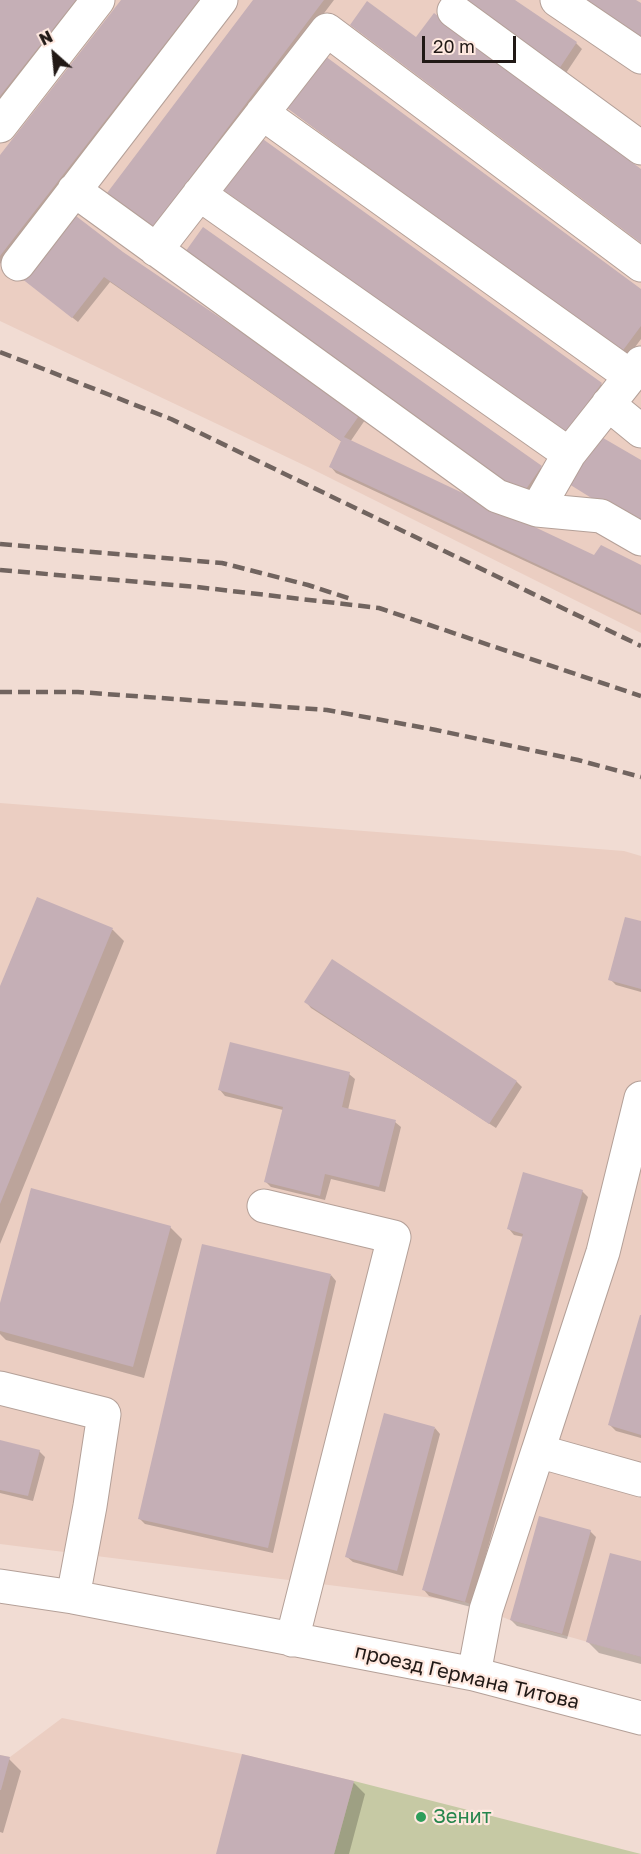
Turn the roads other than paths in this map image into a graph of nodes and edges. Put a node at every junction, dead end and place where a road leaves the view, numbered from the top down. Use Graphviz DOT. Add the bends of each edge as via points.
graph roads {
  1 [pos="98,0"];
  2 [pos="221,0"];
  3 [pos="557,0"];
  4 [pos="454,11"];
  5 [pos="641,57"];
  6 [pos="262,113"];
  7 [pos="0,126"];
  8 [pos="641,148"];
  9 [pos="74,190"];
  10 [pos="199,194"];
  11 [pos="156,250"];
  12 [pos="18,264"];
  13 [pos="641,265"];
  14 [pos="635,370"];
  15 [pos="608,404"];
  16 [pos="641,431"];
  17 [pos="569,454"];
  18 [pos="537,510"];
  19 [pos="641,539"];
  20 [pos="641,1098"];
  21 [pos="264,1206"];
  22 [pos="0,1388"];
  23 [pos="538,1451"];
  24 [pos="641,1480"];
  25 [pos="0,1586"];
  26 [pos="73,1597"];
  27 [pos="292,1640"];
  28 [pos="474,1674"];
  29 [pos="641,1718"];
  1 -- 7 [label="street"];
  2 -- 9 [label="street"];
  3 -- 5 [label="street"];
  4 -- 8 [label="street"];
  6 -- 10 [label="street"];
  6 -- 13 [label="street" via="327,30"];
  6 -- 14 [label="street"];
  9 -- 11 [label="street"];
  9 -- 12 [label="street"];
  10 -- 11 [label="street"];
  10 -- 17 [label="street"];
  11 -- 18 [label="street" via="497,496"];
  14 -- 15 [label="street"];
  15 -- 16 [label="street"];
  15 -- 17 [label="street"];
  17 -- 18 [label="street"];
  18 -- 19 [label="street" via="601,516"];
  20 -- 23 [label="street" via="603,1252"];
  21 -- 27 [label="street" via="394,1237"];
  22 -- 26 [label="street" via="104,1414"];
  23 -- 24 [label="street"];
  23 -- 28 [label="street" via="486,1610"];
  25 -- 26 [label="street, проезд Германа Титова"];
  26 -- 27 [label="street, проезд Германа Титова"];
  27 -- 28 [label="street, проезд Германа Титова"];
  28 -- 29 [label="street, проезд Германа Титова"];
}
